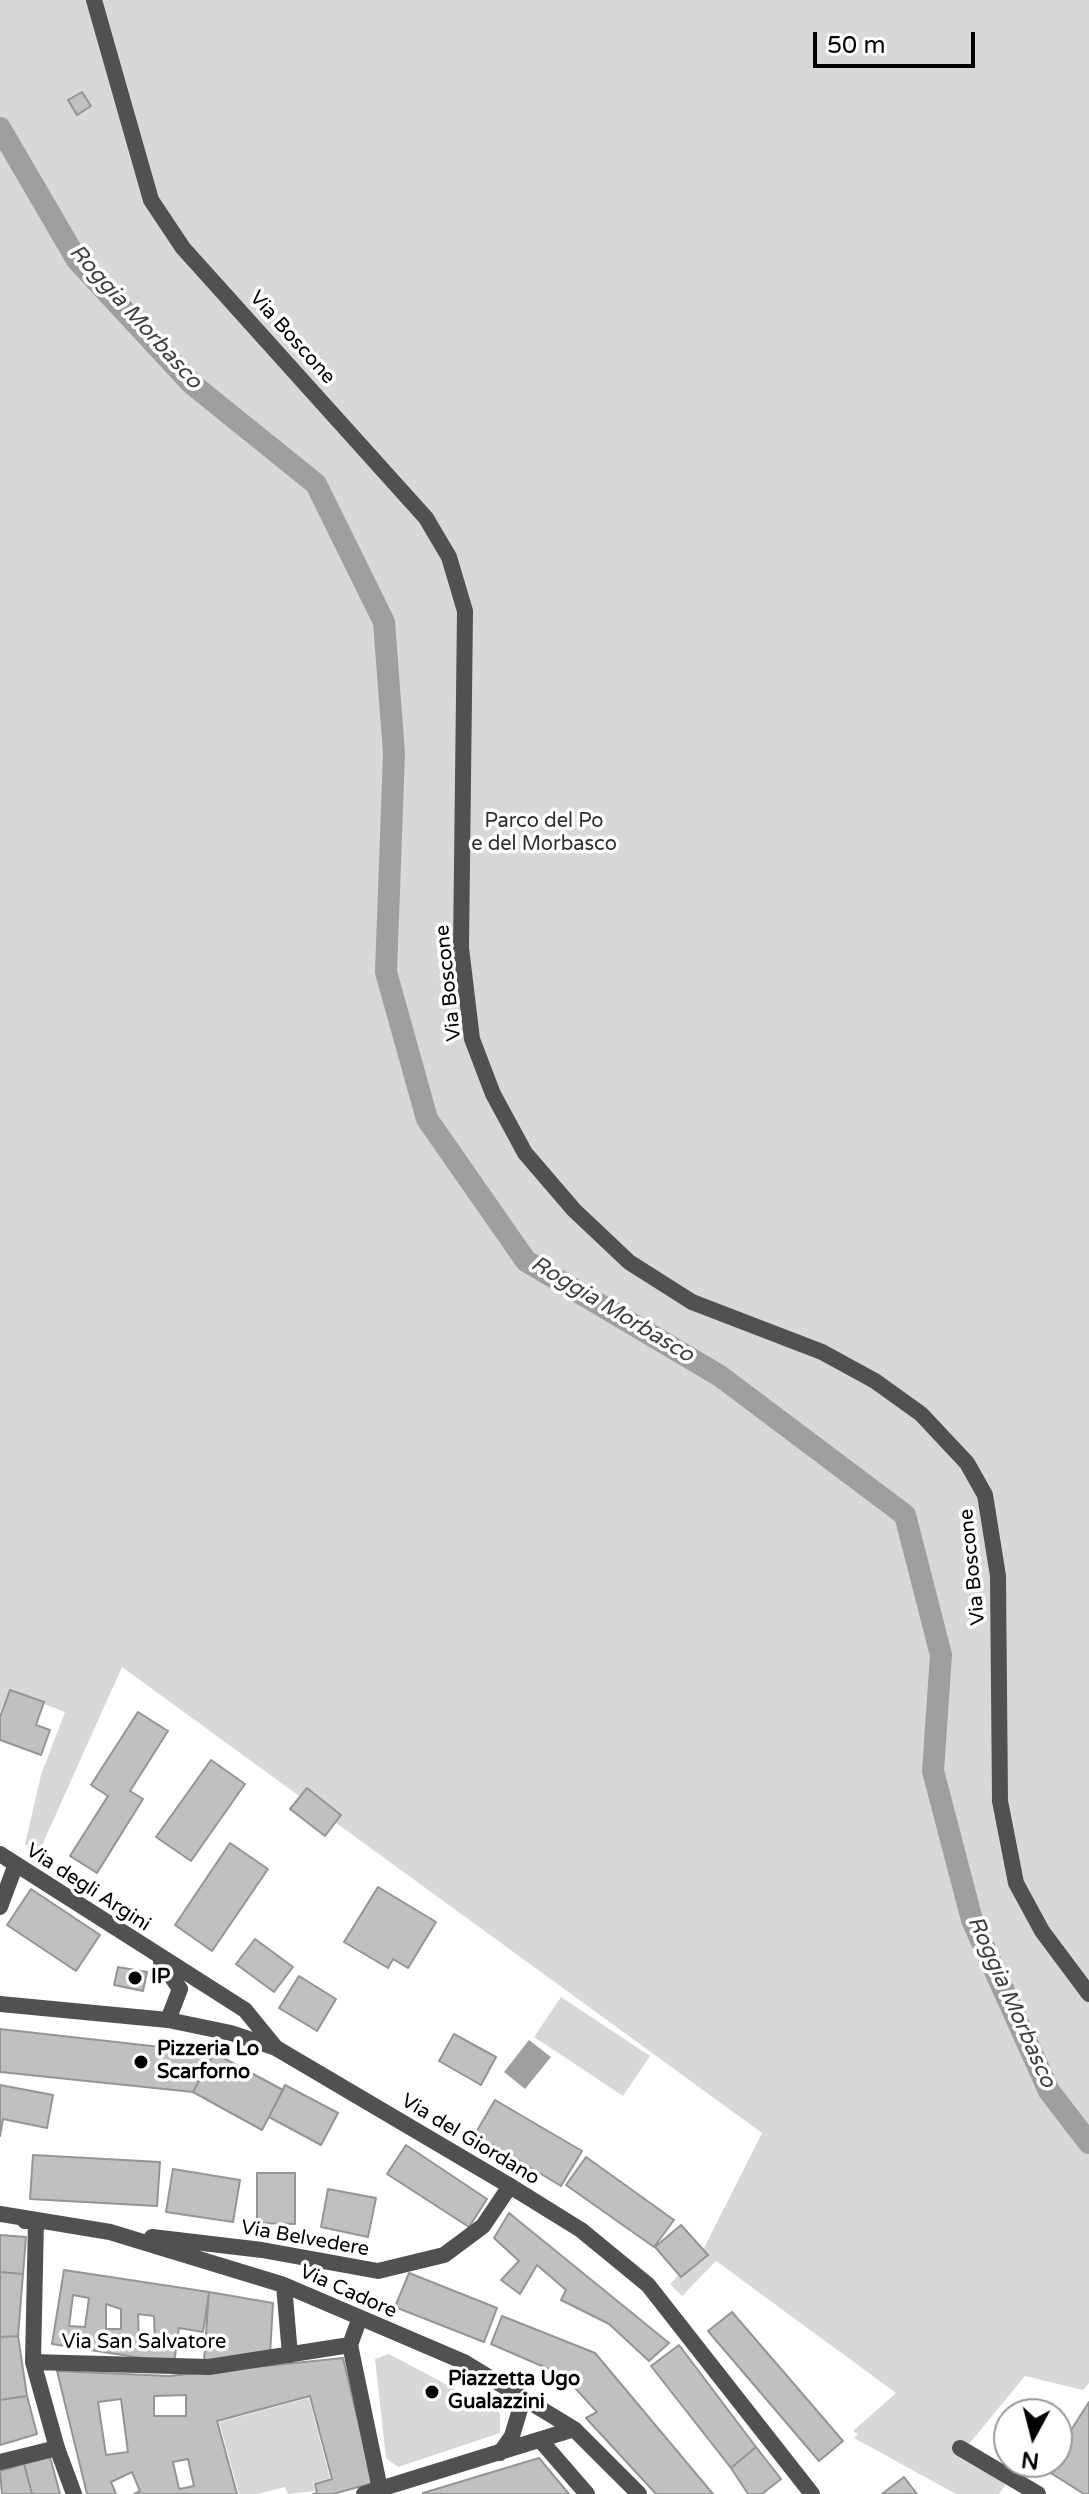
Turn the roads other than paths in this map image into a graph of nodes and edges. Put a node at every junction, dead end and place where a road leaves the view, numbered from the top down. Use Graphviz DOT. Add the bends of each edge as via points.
graph roads {
  1 [pos="94,0"];
  2 [pos="0,1854"];
  3 [pos="16,1864"];
  4 [pos="0,1907"];
  5 [pos="154,1955"];
  6 [pos="1089,1994"];
  7 [pos="0,2004"];
  8 [pos="168,2020"];
  9 [pos="276,2048"];
  10 [pos="510,2186"];
  11 [pos="0,2214"];
  12 [pos="36,2220"];
  13 [pos="0,2224"];
  14 [pos="110,2232"];
  15 [pos="284,2285"];
  16 [pos="359,2320"];
  17 [pos="350,2345"];
  18 [pos="290,2355"];
  19 [pos="33,2362"];
  20 [pos="523,2399"];
  21 [pos="574,2429"];
  22 [pos="541,2441"];
  23 [pos="57,2448"];
  24 [pos="960,2448"];
  25 [pos="500,2453"];
  26 [pos="0,2462"];
  27 [pos="375,2493"];
  28 [pos="74,2494"];
  29 [pos="587,2494"];
  30 [pos="639,2494"];
  31 [pos="812,2494"];
  32 [pos="1038,2494"];
  1 -- 6 [label="street, Via Boscone" via="151,200 183,248 426,518 449,557 465,611 461,948 472,1039 493,1094 525,1153 629,1262 692,1302 822,1352 875,1381 921,1414 967,1463 985,1495 998,1576 1000,1801 1016,1883 1042,1931"];
  2 -- 3 [label="street, Via degli Argini"];
  3 -- 4 [label="street"];
  3 -- 5 [label="street, Via degli Argini"];
  5 -- 8 [label="street, Via degli Argini" via="180,1989"];
  5 -- 9 [label="street, Via degli Argini" via="245,2010"];
  7 -- 8 [label="street, Via del Giordano"];
  8 -- 9 [label="street, Via del Giordano"];
  9 -- 10 [label="street, Via del Giordano"];
  10 -- 14 [label="street, Via Belvedere" via="483,2226 444,2255 378,2271 262,2250"];
  10 -- 31 [label="street, Via del Giordano" via="581,2230 648,2285"];
  11 -- 12 [label="street, Via Cadore"];
  12 -- 13 [label="street"];
  12 -- 14 [label="street, Via Cadore"];
  12 -- 19 [label="street"];
  14 -- 15 [label="street, Via Cadore"];
  15 -- 16 [label="street, Via Cadore"];
  15 -- 18 [label="street"];
  16 -- 17 [label="street"];
  16 -- 20 [label="street, Via Cadore" via="464,2362"];
  17 -- 18 [label="street, Via San Salvatore"];
  17 -- 27 [label="street"];
  18 -- 19 [label="street, Via San Salvatore" via="209,2367"];
  19 -- 23 [label="street"];
  20 -- 21 [label="street, Via Cadore"];
  20 -- 25 [label="street" via="512,2436"];
  21 -- 22 [label="street"];
  21 -- 30 [label="street, Via Cadore"];
  22 -- 25 [label="street"];
  22 -- 29 [label="street"];
  23 -- 26 [label="street"];
  23 -- 28 [label="street"];
  24 -- 32 [label="street"];
  25 -- 27 [label="street"];
}
